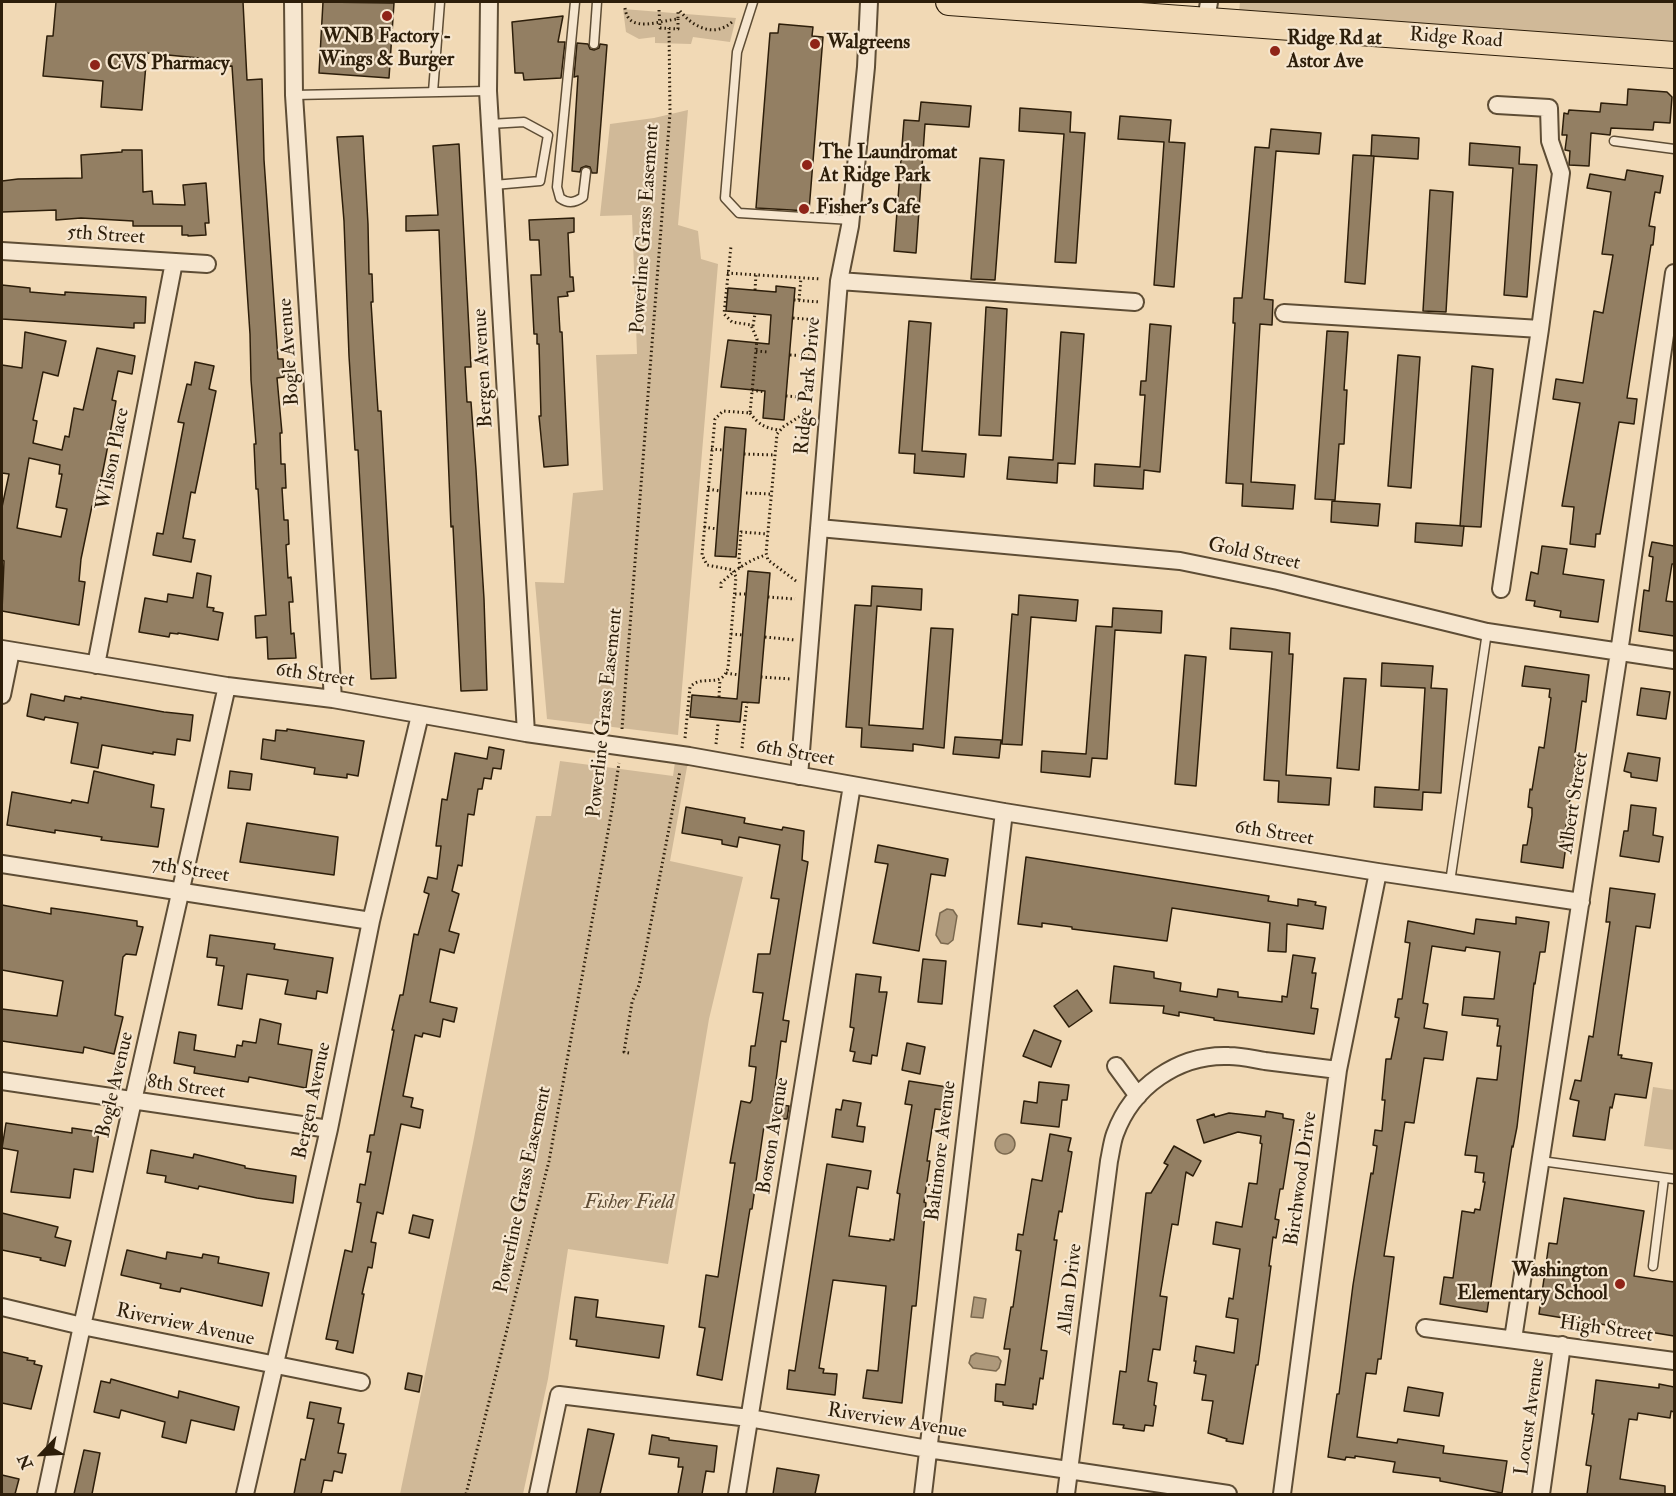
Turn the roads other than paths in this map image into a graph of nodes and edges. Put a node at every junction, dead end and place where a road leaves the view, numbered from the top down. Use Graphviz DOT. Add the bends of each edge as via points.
graph roads {
  1 [pos="292,2"];
  2 [pos="440,2"];
  3 [pos="489,2"];
  4 [pos="575,2"];
  5 [pos="597,2"];
  6 [pos="753,2"];
  7 [pos="869,2"];
  8 [pos="949,2"];
  9 [pos="955,2"];
  10 [pos="1207,11"];
  11 [pos="594,44"];
  12 [pos="1674,55"];
  13 [pos="488,90"];
  14 [pos="434,92"];
  15 [pos="294,95"];
  16 [pos="1497,105"];
  17 [pos="490,124"];
  18 [pos="1614,141"];
  19 [pos="1674,149"];
  20 [pos="586,172"];
  21 [pos="494,185"];
  22 [pos="850,220"];
  23 [pos="2,251"];
  24 [pos="174,262"];
  25 [pos="207,264"];
  26 [pos="1674,273"];
  27 [pos="840,276"];
  28 [pos="1135,302"];
  29 [pos="1284,313"];
  30 [pos="1540,329"];
  31 [pos="819,528"];
  32 [pos="1501,589"];
  33 [pos="1487,632"];
  34 [pos="6,650"];
  35 [pos="1619,651"];
  36 [pos="1674,660"];
  37 [pos="96,665"];
  38 [pos="227,686"];
  39 [pos="2,696"];
  40 [pos="333,699"];
  41 [pos="420,715"];
  42 [pos="526,733"];
  43 [pos="799,776"];
  44 [pos="852,785"];
  45 [pos="1004,812"];
  46 [pos="2,864"];
  47 [pos="1378,872"];
  48 [pos="1450,882"];
  49 [pos="180,891"];
  50 [pos="1581,902"];
  51 [pos="371,921"];
  52 [pos="1116,1066"];
  53 [pos="1338,1070"];
  54 [pos="2,1081"];
  55 [pos="1138,1096"];
  56 [pos="134,1102"];
  57 [pos="329,1129"];
  58 [pos="1541,1161"];
  59 [pos="1664,1178"];
  60 [pos="1674,1179"];
  61 [pos="1653,1266"];
  62 [pos="2,1307"];
  63 [pos="82,1326"];
  64 [pos="1425,1328"];
  65 [pos="1513,1339"];
  66 [pos="1562,1345"];
  67 [pos="1674,1361"];
  68 [pos="275,1366"];
  69 [pos="361,1382"];
  70 [pos="749,1418"];
  71 [pos="928,1449"];
  72 [pos="1069,1471"];
  73 [pos="46,1494"];
  74 [pos="245,1494"];
  75 [pos="537,1494"];
  76 [pos="737,1494"];
  77 [pos="923,1494"];
  78 [pos="1066,1494"];
  79 [pos="1228,1494"];
  80 [pos="1282,1494"];
  81 [pos="1541,1494"];
  1 -- 15 [label="street, Bogle Avenue"];
  2 -- 14 [label="lane"];
  3 -- 13 [label="street, Bergen Avenue"];
  4 -- 20 [label="lane" via="557,186 560,198 575,202 583,197"];
  5 -- 11 [label="lane"];
  6 -- 22 [label="lane" via="737,52 725,198 740,213"];
  7 -- 22 [label="street, Ridge Park Drive"];
  8 -- 9 [label="main road, Ridge Road"];
  9 -- 10 [label="main road, Ridge Road"];
  10 -- 12 [label="main road, Ridge Road"];
  13 -- 14 [label="lane"];
  13 -- 17 [label="street, Bergen Avenue"];
  14 -- 15 [label="lane"];
  15 -- 40 [label="street, Bogle Avenue"];
  16 -- 30 [label="street" via="1549,108 1550,141 1561,173"];
  17 -- 21 [label="street, Bergen Avenue"];
  17 -- 21 [label="lane" via="524,122 548,135 540,181"];
  18 -- 19 [label="lane"];
  21 -- 42 [label="street, Bergen Avenue"];
  22 -- 27 [label="street, Ridge Park Drive"];
  23 -- 24 [label="street, 5th Street"];
  24 -- 25 [label="street, 5th Street"];
  24 -- 37 [label="street, Wilson Place"];
  26 -- 35 [label="street, Albert Street"];
  27 -- 28 [label="street"];
  27 -- 31 [label="street, Ridge Park Drive"];
  29 -- 30 [label="street"];
  30 -- 32 [label="street"];
  31 -- 33 [label="street, Gold Street" via="1180,561"];
  31 -- 43 [label="street, Ridge Park Drive"];
  33 -- 35 [label="street, Gold Street"];
  33 -- 48 [label="lane"];
  34 -- 37 [label="street, 6th Street"];
  34 -- 39 [label="street"];
  35 -- 36 [label="street, Gold Street"];
  35 -- 50 [label="street, Albert Street"];
  37 -- 38 [label="street, 6th Street"];
  38 -- 40 [label="street, 6th Street"];
  38 -- 49 [label="street, Bogle Avenue"];
  40 -- 41 [label="street, 6th Street"];
  41 -- 42 [label="street, 6th Street"];
  41 -- 51 [label="street, Bergen Avenue"];
  42 -- 43 [label="street, 6th Street"];
  43 -- 44 [label="street, 6th Street"];
  44 -- 45 [label="street, 6th Street"];
  44 -- 70 [label="street, Boston Avenue"];
  45 -- 47 [label="street, 6th Street"];
  45 -- 71 [label="street, Baltimore Avenue"];
  46 -- 49 [label="street, 7th Street"];
  47 -- 48 [label="street, 6th Street"];
  47 -- 53 [label="street, Birchwood Drive"];
  48 -- 50 [label="street, 6th Street"];
  49 -- 51 [label="street, 7th Street"];
  49 -- 56 [label="street, Bogle Avenue"];
  50 -- 58 [label="street, Albert Street"];
  51 -- 57 [label="street, Bergen Avenue"];
  52 -- 55 [label="street"];
  53 -- 55 [label="street, Allan Drive" via="1229,1056 1204,1058 1164,1073"];
  53 -- 80 [label="street, Birchwood Drive"];
  54 -- 56 [label="street, 8th Street"];
  55 -- 72 [label="street, Allan Drive" via="1115,1135 1109,1161"];
  56 -- 57 [label="street, 8th Street"];
  56 -- 63 [label="street, Bogle Avenue"];
  57 -- 68 [label="street, Bergen Avenue"];
  58 -- 59 [label="lane"];
  58 -- 65 [label="street, Albert Street"];
  59 -- 60 [label="lane"];
  59 -- 61 [label="lane"];
  62 -- 63 [label="street, Riverview Avenue"];
  63 -- 68 [label="street, Riverview Avenue"];
  63 -- 73 [label="street, Bogle Avenue"];
  64 -- 65 [label="street, High Street"];
  65 -- 66 [label="street, High Street"];
  66 -- 67 [label="street, High Street"];
  66 -- 81 [label="street, Locust Avenue"];
  68 -- 69 [label="street, Riverview Avenue"];
  68 -- 74 [label="street, Bergen Avenue"];
  70 -- 71 [label="street, Riverview Avenue"];
  70 -- 75 [label="street, Riverview Avenue" via="559,1395"];
  70 -- 76 [label="street, Boston Avenue"];
  71 -- 72 [label="street, Riverview Avenue"];
  71 -- 77 [label="street, Baltimore Avenue"];
  72 -- 78 [label="street, Allan Drive"];
  72 -- 79 [label="street, Riverview Avenue"];
}
